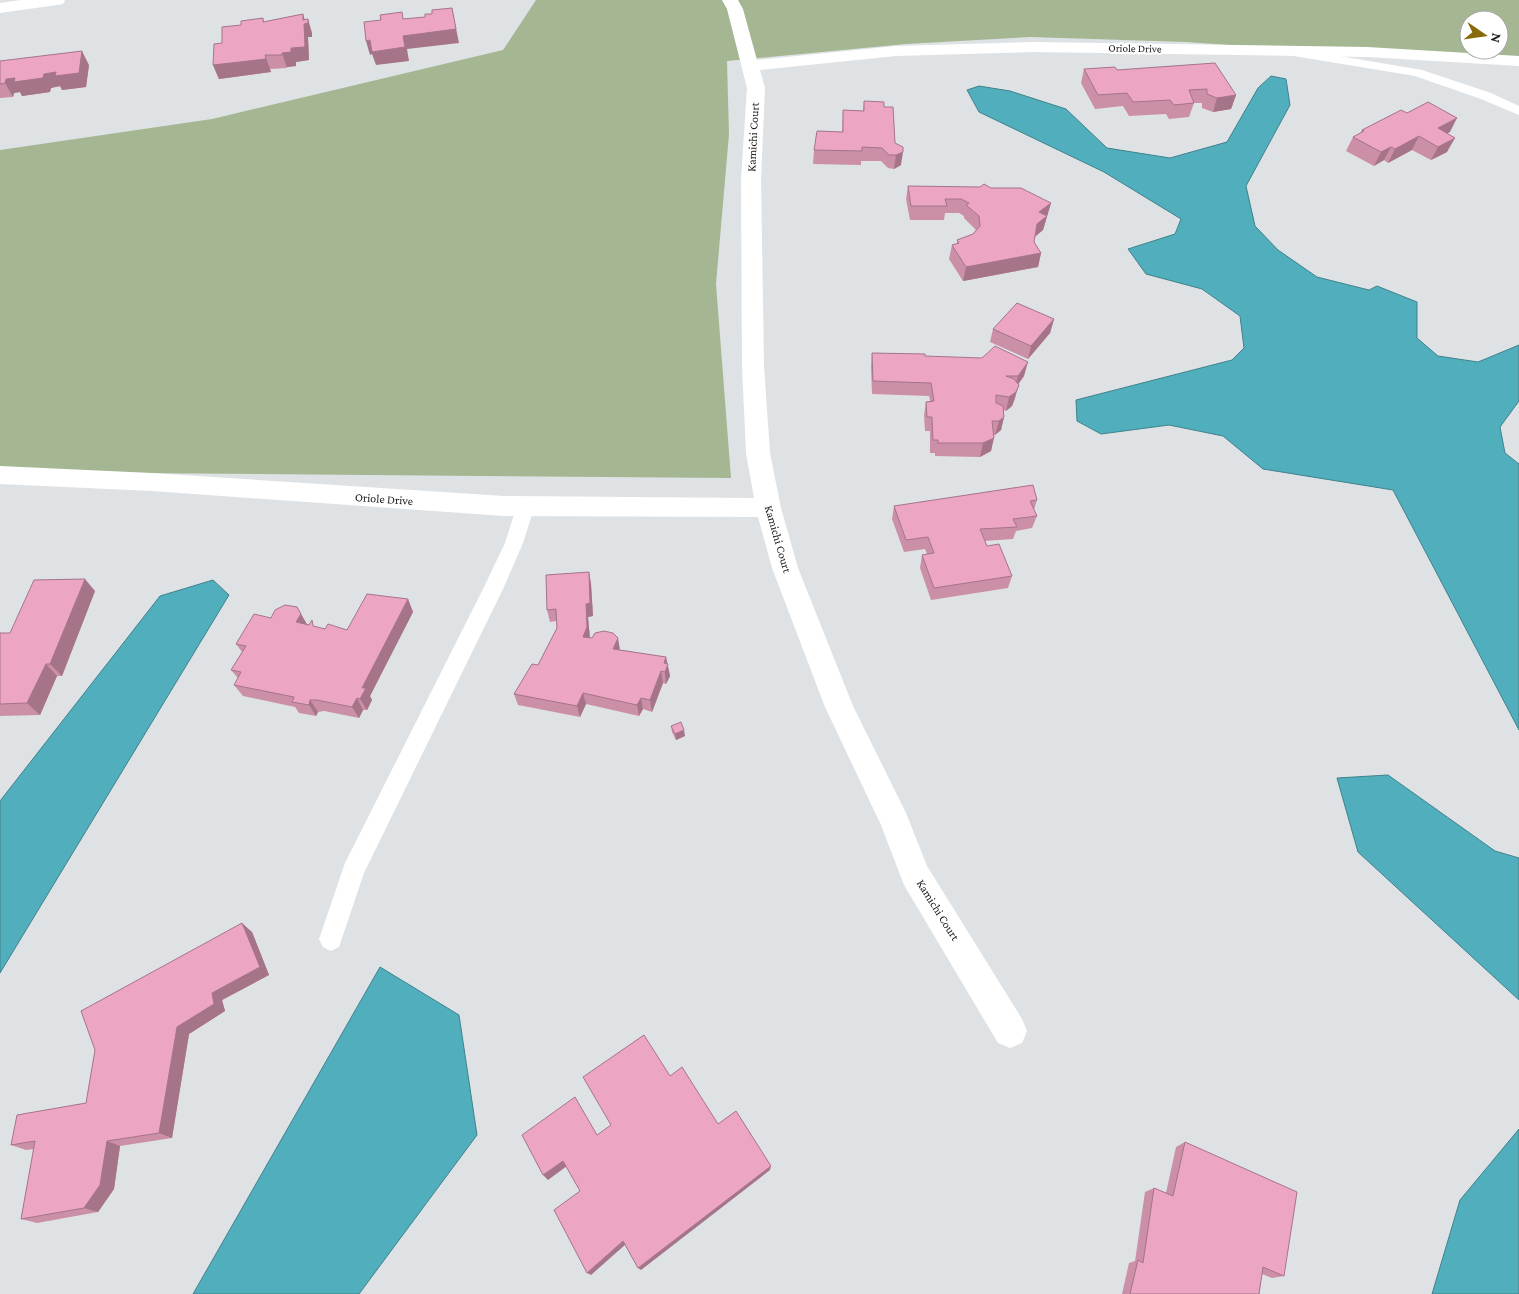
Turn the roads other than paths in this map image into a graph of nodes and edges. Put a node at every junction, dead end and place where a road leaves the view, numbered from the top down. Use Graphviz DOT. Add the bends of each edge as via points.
graph roads {
  1 [pos="57,0"];
  2 [pos="730,0"];
  3 [pos="0,8"];
  4 [pos="1276,49"];
  5 [pos="1519,61"];
  6 [pos="752,66"];
  7 [pos="1519,111"];
  8 [pos="0,475"];
  9 [pos="526,505"];
  10 [pos="768,508"];
  11 [pos="331,939"];
  12 [pos="1010,1032"];
  1 -- 3 [label="street"];
  2 -- 6 [label="street, Kamichi Court"];
  4 -- 5 [label="street, Oriole Drive"];
  4 -- 6 [label="street, Oriole Drive" via="1032,47 926,50"];
  4 -- 7 [label="lane" via="1417,73 1486,96"];
  6 -- 10 [label="street, Kamichi Court" via="756,88 751,179 753,366 758,453"];
  8 -- 9 [label="street, Oriole Drive"];
  9 -- 10 [label="street, Oriole Drive"];
  9 -- 11 [label="lane" via="514,543 493,589 353,871"];
  10 -- 12 [label="street, Kamichi Court" via="785,568 839,707 895,823 915,875"];
}
